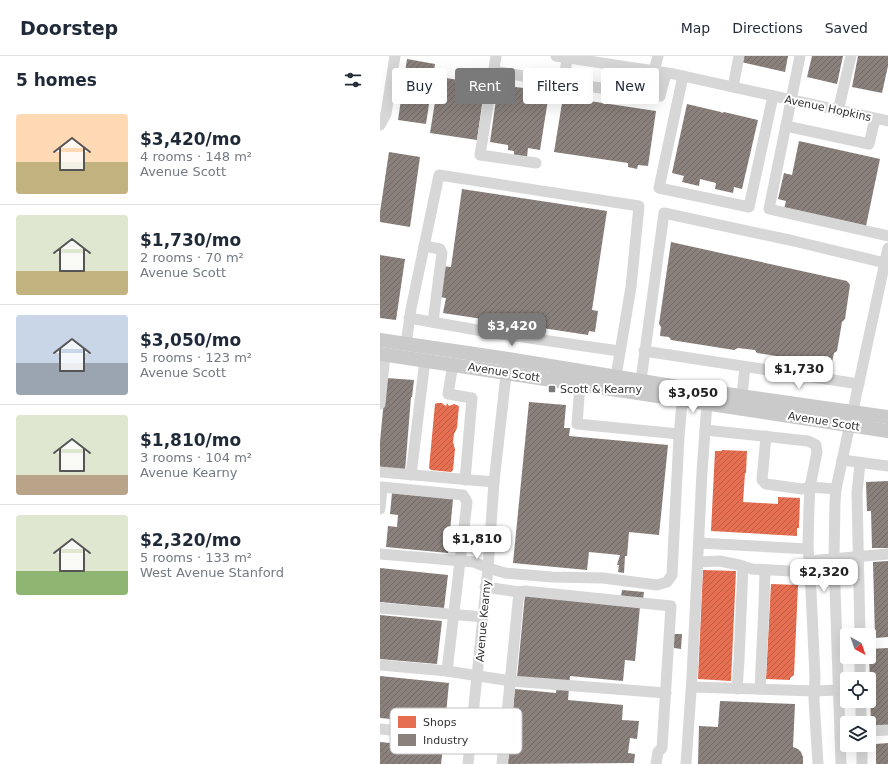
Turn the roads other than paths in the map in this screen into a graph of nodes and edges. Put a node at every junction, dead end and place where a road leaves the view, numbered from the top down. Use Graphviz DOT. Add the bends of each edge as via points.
graph roads {
  1 [pos="395,56"];
  2 [pos="496,56"];
  3 [pos="658,56"];
  4 [pos="739,56"];
  5 [pos="800,56"];
  6 [pos="851,56"];
  7 [pos="562,57"];
  8 [pos="494,68"];
  9 [pos="634,68"];
  10 [pos="655,68"];
  11 [pos="659,72"];
  12 [pos="666,73"];
  13 [pos="683,76"];
  14 [pos="734,87"];
  15 [pos="773,96"];
  16 [pos="384,100"];
  17 [pos="791,100"];
  18 [pos="488,104"];
  19 [pos="838,111"];
  20 [pos="875,119"];
  21 [pos="888,121"];
  22 [pos="380,125"];
  23 [pos="786,126"];
  24 [pos="536,163"];
  25 [pos="888,236"];
  26 [pos="424,246"];
  27 [pos="888,250"];
  28 [pos="885,263"];
  29 [pos="885,276"];
  30 [pos="409,318"];
  31 [pos="433,322"];
  32 [pos="380,340"];
  33 [pos="406,344"];
  34 [pos="619,351"];
  35 [pos="644,351"];
  36 [pos="382,354"];
  37 [pos="424,360"];
  38 [pos="453,364"];
  39 [pos="507,366"];
  40 [pos="746,367"];
  41 [pos="616,376"];
  42 [pos="641,380"];
  43 [pos="580,384"];
  44 [pos="858,384"];
  45 [pos="683,394"];
  46 [pos="742,395"];
  47 [pos="707,403"];
  48 [pos="380,404"];
  49 [pos="852,411"];
  50 [pos="888,417"];
  51 [pos="850,426"];
  52 [pos="705,430"];
  53 [pos="888,431"];
  54 [pos="679,434"];
  55 [pos="766,436"];
  56 [pos="842,460"];
  57 [pos="860,463"];
  58 [pos="888,466"];
  59 [pos="380,472"];
  60 [pos="412,475"];
  61 [pos="465,480"];
  62 [pos="494,482"];
  63 [pos="810,487"];
  64 [pos="836,489"];
  65 [pos="380,509"];
  66 [pos="699,543"];
  67 [pos="380,554"];
  68 [pos="888,554"];
  69 [pos="858,556"];
  70 [pos="834,558"];
  71 [pos="459,560"];
  72 [pos="809,561"];
  73 [pos="698,562"];
  74 [pos="743,566"];
  75 [pos="488,568"];
  76 [pos="765,570"];
  77 [pos="485,587"];
  78 [pos="519,592"];
  79 [pos="380,608"];
  80 [pos="453,615"];
  81 [pos="483,617"];
  82 [pos="860,628"];
  83 [pos="380,665"];
  84 [pos="447,671"];
  85 [pos="478,676"];
  86 [pos="511,681"];
  87 [pos="692,687"];
  88 [pos="736,689"];
  89 [pos="760,689"];
  90 [pos="838,690"];
  91 [pos="814,691"];
  92 [pos="666,693"];
  93 [pos="474,708"];
  94 [pos="508,708"];
  95 [pos="841,716"];
  96 [pos="380,729"];
  97 [pos="390,730"];
  98 [pos="888,730"];
  99 [pos="876,731"];
  100 [pos="842,752"];
  101 [pos="862,752"];
  102 [pos="469,754"];
  103 [pos="503,754"];
  104 [pos="468,764"];
  105 [pos="502,764"];
  106 [pos="656,764"];
  107 [pos="686,764"];
  108 [pos="818,764"];
  109 [pos="841,764"];
  110 [pos="862,764"];
  1 -- 16 [label="street"];
  2 -- 8 [label="street"];
  3 -- 10 [label="street"];
  4 -- 14 [label="street"];
  5 -- 17 [label="street"];
  6 -- 19 [label="street"];
  7 -- 9 [label="street, Avenue Hopkins"];
  7 -- 12 [label="street" via="564,83 660,96"];
  11 -- 12 [label="street, Avenue Hopkins"];
  12 -- 13 [label="street, Avenue Hopkins"];
  13 -- 14 [label="street, Avenue Hopkins"];
  13 -- 15 [label="street" via="659,188 749,207"];
  14 -- 15 [label="street, Avenue Hopkins"];
  15 -- 17 [label="street, Avenue Hopkins"];
  16 -- 22 [label="street" via="386,114"];
  17 -- 19 [label="street, Avenue Hopkins"];
  17 -- 23 [label="street"];
  18 -- 24 [label="street" via="480,155"];
  19 -- 20 [label="street, Avenue Hopkins"];
  20 -- 21 [label="street, Avenue Hopkins"];
  20 -- 23 [label="street" via="869,144"];
  23 -- 25 [label="street" via="769,208"];
  26 -- 30 [label="street"];
  26 -- 31 [label="street" via="440,249 442,253"];
  26 -- 34 [label="street" via="439,176 639,206 631,287"];
  27 -- 28 [label="street"];
  28 -- 29 [label="street"];
  28 -- 35 [label="street" via="664,213"];
  29 -- 44 [label="street"];
  30 -- 31 [label="street"];
  30 -- 33 [label="street"];
  31 -- 34 [label="street"];
  32 -- 33 [label="main road, Avenue Scott"];
  33 -- 39 [label="main road, Avenue Scott"];
  34 -- 41 [label="street"];
  35 -- 40 [label="street"];
  35 -- 42 [label="street"];
  36 -- 37 [label="main road, Avenue Scott"];
  36 -- 48 [label="street"];
  37 -- 38 [label="main road, Avenue Scott"];
  37 -- 60 [label="street"];
  38 -- 39 [label="main road, Avenue Scott"];
  38 -- 61 [label="street" via="448,394 472,398"];
  39 -- 41 [label="main road, Avenue Scott"];
  39 -- 43 [label="main road, Avenue Scott"];
  39 -- 62 [label="street, Avenue Kearny"];
  40 -- 44 [label="street"];
  40 -- 46 [label="street"];
  41 -- 42 [label="main road, Avenue Scott"];
  42 -- 45 [label="main road, Avenue Scott"];
  43 -- 45 [label="main road, Avenue Scott"];
  43 -- 54 [label="street" via="577,424"];
  44 -- 49 [label="street"];
  45 -- 46 [label="main road, Avenue Scott"];
  45 -- 47 [label="main road, Avenue Scott"];
  45 -- 54 [label="street"];
  46 -- 49 [label="main road, Avenue Scott"];
  47 -- 51 [label="main road, Avenue Scott"];
  47 -- 52 [label="street"];
  49 -- 50 [label="main road, Avenue Scott"];
  49 -- 51 [label="street"];
  51 -- 53 [label="main road, Avenue Scott"];
  51 -- 56 [label="street"];
  52 -- 55 [label="street"];
  52 -- 66 [label="street"];
  54 -- 75 [label="street" via="672,576 667,582 657,585 603,578 505,573"];
  55 -- 63 [label="street" via="808,441 816,445"];
  55 -- 63 [label="street" via="762,480 766,484 802,489"];
  56 -- 57 [label="street"];
  56 -- 64 [label="street"];
  57 -- 58 [label="street"];
  57 -- 69 [label="street" via="857,493"];
  59 -- 60 [label="street"];
  60 -- 61 [label="street"];
  61 -- 62 [label="street"];
  62 -- 75 [label="street, Avenue Kearny"];
  63 -- 64 [label="street"];
  63 -- 72 [label="street"];
  64 -- 70 [label="street"];
  65 -- 71 [label="street" via="382,487 463,495 467,502"];
  66 -- 72 [label="street"];
  66 -- 73 [label="street"];
  67 -- 71 [label="street"];
  68 -- 69 [label="street"];
  69 -- 70 [label="street"];
  69 -- 82 [label="street"];
  70 -- 72 [label="street"];
  70 -- 90 [label="street"];
  71 -- 75 [label="street" via="474,562"];
  71 -- 80 [label="street"];
  72 -- 76 [label="street"];
  72 -- 91 [label="street"];
  73 -- 74 [label="street"];
  73 -- 87 [label="street"];
  74 -- 76 [label="street"];
  74 -- 88 [label="street"];
  75 -- 77 [label="street, Avenue Kearny"];
  76 -- 89 [label="street"];
  77 -- 78 [label="street"];
  77 -- 81 [label="street, Avenue Kearny"];
  78 -- 86 [label="street"];
  78 -- 92 [label="street" via="671,606"];
  79 -- 80 [label="street"];
  80 -- 81 [label="street"];
  80 -- 84 [label="street"];
  81 -- 85 [label="street, Avenue Kearny"];
  83 -- 84 [label="street"];
  84 -- 85 [label="street"];
  85 -- 86 [label="street"];
  85 -- 93 [label="street, Avenue Kearny"];
  86 -- 92 [label="street"];
  86 -- 94 [label="street"];
  87 -- 88 [label="street"];
  87 -- 107 [label="street"];
  88 -- 89 [label="street"];
  89 -- 91 [label="street"];
  90 -- 91 [label="street"];
  90 -- 95 [label="street"];
  91 -- 108 [label="street"];
  92 -- 106 [label="street" via="662,748 658,752"];
  96 -- 97 [label="street"];
  98 -- 99 [label="street"];
  100 -- 109 [label="street"];
  101 -- 110 [label="street"];
  102 -- 104 [label="street, Avenue Kearny"];
  103 -- 105 [label="street"];
}
